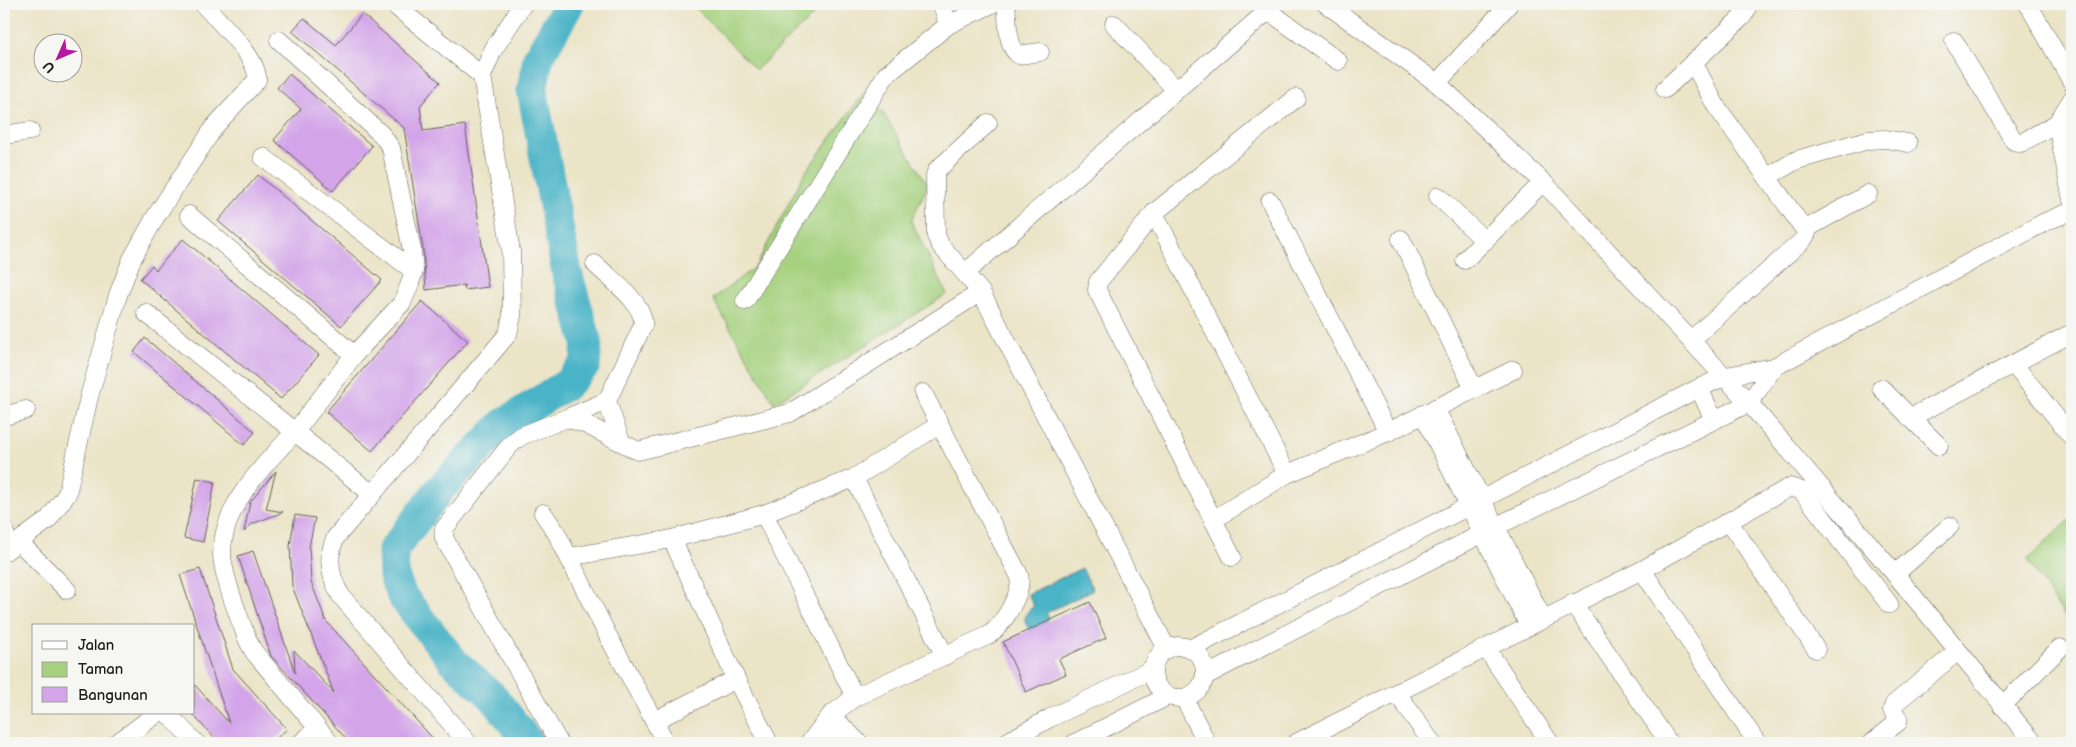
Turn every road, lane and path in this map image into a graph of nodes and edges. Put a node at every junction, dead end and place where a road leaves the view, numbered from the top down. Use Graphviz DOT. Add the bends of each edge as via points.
graph roads {
  1 [pos="203,4"];
  2 [pos="393,4"];
  3 [pos="523,4"];
  4 [pos="942,4"];
  5 [pos="992,4"];
  6 [pos="1006,4"];
  7 [pos="1329,4"];
  8 [pos="1509,4"];
  9 [pos="1744,4"];
  10 [pos="2028,4"];
  11 [pos="1114,24"];
  12 [pos="948,25"];
  13 [pos="278,40"];
  14 [pos="1954,41"];
  15 [pos="1040,52"];
  16 [pos="1338,61"];
  17 [pos="1693,62"];
  18 [pos="482,76"];
  19 [pos="2072,82"];
  20 [pos="1437,83"];
  21 [pos="1665,89"];
  22 [pos="1176,90"];
  23 [pos="1296,98"];
  24 [pos="2072,98"];
  25 [pos="988,123"];
  26 [pos="2056,123"];
  27 [pos="30,131"];
  28 [pos="4,135"];
  29 [pos="1908,143"];
  30 [pos="263,157"];
  31 [pos="1768,177"];
  32 [pos="1543,182"];
  33 [pos="1868,194"];
  34 [pos="1438,196"];
  35 [pos="2072,200"];
  36 [pos="1270,201"];
  37 [pos="2072,211"];
  38 [pos="1154,213"];
  39 [pos="189,215"];
  40 [pos="1806,229"];
  41 [pos="1401,239"];
  42 [pos="1485,242"];
  43 [pos="1465,260"];
  44 [pos="595,264"];
  45 [pos="414,271"];
  46 [pos="966,272"];
  47 [pos="981,292"];
  48 [pos="745,301"];
  49 [pos="146,313"];
  50 [pos="2072,332"];
  51 [pos="1691,340"];
  52 [pos="354,355"];
  53 [pos="2014,365"];
  54 [pos="1774,366"];
  55 [pos="1513,370"];
  56 [pos="1726,376"];
  57 [pos="1699,388"];
  58 [pos="1881,388"];
  59 [pos="1474,389"];
  60 [pos="923,393"];
  61 [pos="607,401"];
  62 [pos="1749,403"];
  63 [pos="26,410"];
  64 [pos="1429,411"];
  65 [pos="4,416"];
  66 [pos="567,418"];
  67 [pos="1910,418"];
  68 [pos="1714,420"];
  69 [pos="939,425"];
  70 [pos="295,432"];
  71 [pos="1388,432"];
  72 [pos="2072,437"];
  73 [pos="621,442"];
  74 [pos="1939,446"];
  75 [pos="1287,474"];
  76 [pos="854,478"];
  77 [pos="372,494"];
  78 [pos="1475,504"];
  79 [pos="543,512"];
  80 [pos="764,514"];
  81 [pos="1213,520"];
  82 [pos="1729,522"];
  83 [pos="1950,526"];
  84 [pos="4,529"];
  85 [pos="1489,530"];
  86 [pos="672,539"];
  87 [pos="10,547"];
  88 [pos="569,556"];
  89 [pos="1232,556"];
  90 [pos="1642,570"];
  91 [pos="1895,574"];
  92 [pos="67,590"];
  93 [pos="1573,603"];
  94 [pos="1889,604"];
  95 [pos="1536,623"];
  96 [pos="1486,648"];
  97 [pos="2060,648"];
  98 [pos="1167,649"];
  99 [pos="1190,649"];
  100 [pos="1816,649"];
  101 [pos="1957,652"];
  102 [pos="945,656"];
  103 [pos="1153,669"];
  104 [pos="1205,676"];
  105 [pos="736,679"];
  106 [pos="1397,693"];
  107 [pos="855,696"];
  108 [pos="1176,697"];
  109 [pos="2002,706"];
  110 [pos="157,714"];
  111 [pos="168,714"];
  112 [pos="654,722"];
  113 [pos="826,722"];
  114 [pos="317,729"];
  115 [pos="1305,741"];
  116 [pos="117,743"];
  117 [pos="196,743"];
  118 [pos="301,743"];
  119 [pos="330,743"];
  120 [pos="468,743"];
  121 [pos="558,743"];
  122 [pos="666,743"];
  123 [pos="769,743"];
  124 [pos="809,743"];
  125 [pos="836,743"];
  126 [pos="859,743"];
  127 [pos="1005,743"];
  128 [pos="1075,743"];
  129 [pos="1207,743"];
  130 [pos="1432,743"];
  131 [pos="1550,743"];
  132 [pos="1669,743"];
  133 [pos="1758,743"];
  134 [pos="1872,743"];
  135 [pos="2034,743"];
  1 -- 87 [label="street" via="252,61 257,80 215,126 132,259 118,295 89,397 67,494 48,520"];
  2 -- 18 [label="street"];
  3 -- 18 [label="street" via="493,50"];
  4 -- 12 [label="street"];
  5 -- 12 [label="street"];
  6 -- 15 [label="street" via="1014,53"];
  7 -- 20 [label="street"];
  8 -- 20 [label="street"];
  9 -- 17 [label="street" via="1746,11 1742,17"];
  10 -- 19 [label="street"];
  11 -- 22 [label="street"];
  12 -- 48 [label="street" via="886,75"];
  13 -- 45 [label="street" via="388,141"];
  14 -- 26 [label="street" via="2014,141 2021,142"];
  16 -- 22 [label="street" via="1274,15 1267,14"];
  17 -- 21 [label="street"];
  17 -- 31 [label="street" via="1716,106"];
  18 -- 77 [label="street" via="509,232 513,272 512,316 508,334"];
  20 -- 32 [label="street"];
  22 -- 46 [label="street"];
  23 -- 38 [label="street"];
  24 -- 26 [label="street"];
  25 -- 46 [label="street" via="934,175 936,236 941,246"];
  26 -- 35 [label="street"];
  27 -- 28 [label="street"];
  29 -- 31 [label="street" via="1868,140 1797,160"];
  30 -- 45 [label="street"];
  31 -- 40 [label="street"];
  32 -- 42 [label="street"];
  32 -- 51 [label="street"];
  33 -- 40 [label="street"];
  34 -- 42 [label="street"];
  36 -- 71 [label="street"];
  37 -- 54 [label="street" via="2045,222"];
  38 -- 75 [label="street"];
  38 -- 81 [label="street" via="1102,276 1097,290"];
  39 -- 52 [label="street"];
  40 -- 51 [label="street" via="1803,240"];
  41 -- 59 [label="street"];
  42 -- 43 [label="street"];
  44 -- 61 [label="street" via="639,306 644,316 644,325"];
  45 -- 52 [label="street" via="402,303"];
  46 -- 47 [label="street"];
  47 -- 73 [label="street" via="790,413 638,451"];
  47 -- 98 [label="street"];
  49 -- 70 [label="street"];
  50 -- 53 [label="street"];
  51 -- 56 [label="street"];
  52 -- 70 [label="street"];
  53 -- 67 [label="street"];
  53 -- 72 [label="street"];
  54 -- 56 [label="street"];
  54 -- 62 [label="street"];
  55 -- 59 [label="street"];
  56 -- 57 [label="street"];
  56 -- 62 [label="street"];
  57 -- 68 [label="street"];
  57 -- 78 [label="street"];
  58 -- 67 [label="street"];
  59 -- 64 [label="street"];
  60 -- 69 [label="street"];
  61 -- 66 [label="street"];
  61 -- 73 [label="street"];
  62 -- 68 [label="street"];
  62 -- 91 [label="street"];
  63 -- 65 [label="street"];
  64 -- 71 [label="street"];
  64 -- 78 [label="street"];
  66 -- 73 [label="street"];
  66 -- 121 [label="street" via="515,440 443,533 446,545"];
  67 -- 74 [label="street"];
  68 -- 85 [label="street"];
  69 -- 76 [label="street"];
  69 -- 102 [label="street" via="1021,582 995,630"];
  70 -- 77 [label="street"];
  70 -- 114 [label="street" via="243,493 229,523 222,553 248,641"];
  71 -- 75 [label="street"];
  75 -- 81 [label="street"];
  76 -- 80 [label="street"];
  76 -- 102 [label="street"];
  77 -- 120 [label="street" via="331,546 331,572 335,586 340,596"];
  78 -- 85 [label="street"];
  78 -- 99 [label="street"];
  79 -- 88 [label="street"];
  80 -- 86 [label="street"];
  80 -- 107 [label="street"];
  81 -- 89 [label="street"];
  82 -- 90 [label="street"];
  82 -- 94 [label="street" via="1790,487 1799,488"];
  82 -- 100 [label="street"];
  83 -- 91 [label="street"];
  84 -- 87 [label="street"];
  85 -- 95 [label="street"];
  85 -- 104 [label="street"];
  86 -- 88 [label="street"];
  86 -- 105 [label="street"];
  87 -- 92 [label="street"];
  88 -- 112 [label="street"];
  90 -- 93 [label="street"];
  90 -- 133 [label="street"];
  91 -- 101 [label="street"];
  93 -- 95 [label="street"];
  93 -- 132 [label="street"];
  95 -- 96 [label="street"];
  96 -- 106 [label="street"];
  96 -- 131 [label="street"];
  97 -- 109 [label="street"];
  98 -- 99 [label="street" via="1183,646"];
  98 -- 103 [label="street" via="1160,654"];
  99 -- 104 [label="street" via="1202,660"];
  101 -- 109 [label="street"];
  101 -- 134 [label="street" via="1894,704 1892,710 1898,722"];
  102 -- 107 [label="street"];
  103 -- 108 [label="street" via="1156,685"];
  103 -- 127 [label="street"];
  104 -- 108 [label="street" via="1198,691"];
  105 -- 112 [label="street"];
  105 -- 123 [label="street"];
  106 -- 115 [label="street"];
  106 -- 130 [label="street"];
  107 -- 113 [label="street"];
  108 -- 128 [label="street"];
  108 -- 129 [label="street"];
  109 -- 135 [label="street"];
  110 -- 116 [label="street"];
  111 -- 117 [label="street"];
  112 -- 122 [label="street"];
  113 -- 124 [label="street"];
  113 -- 125 [label="street"];
  113 -- 126 [label="street"];
  114 -- 118 [label="street"];
  114 -- 119 [label="street"];
}
